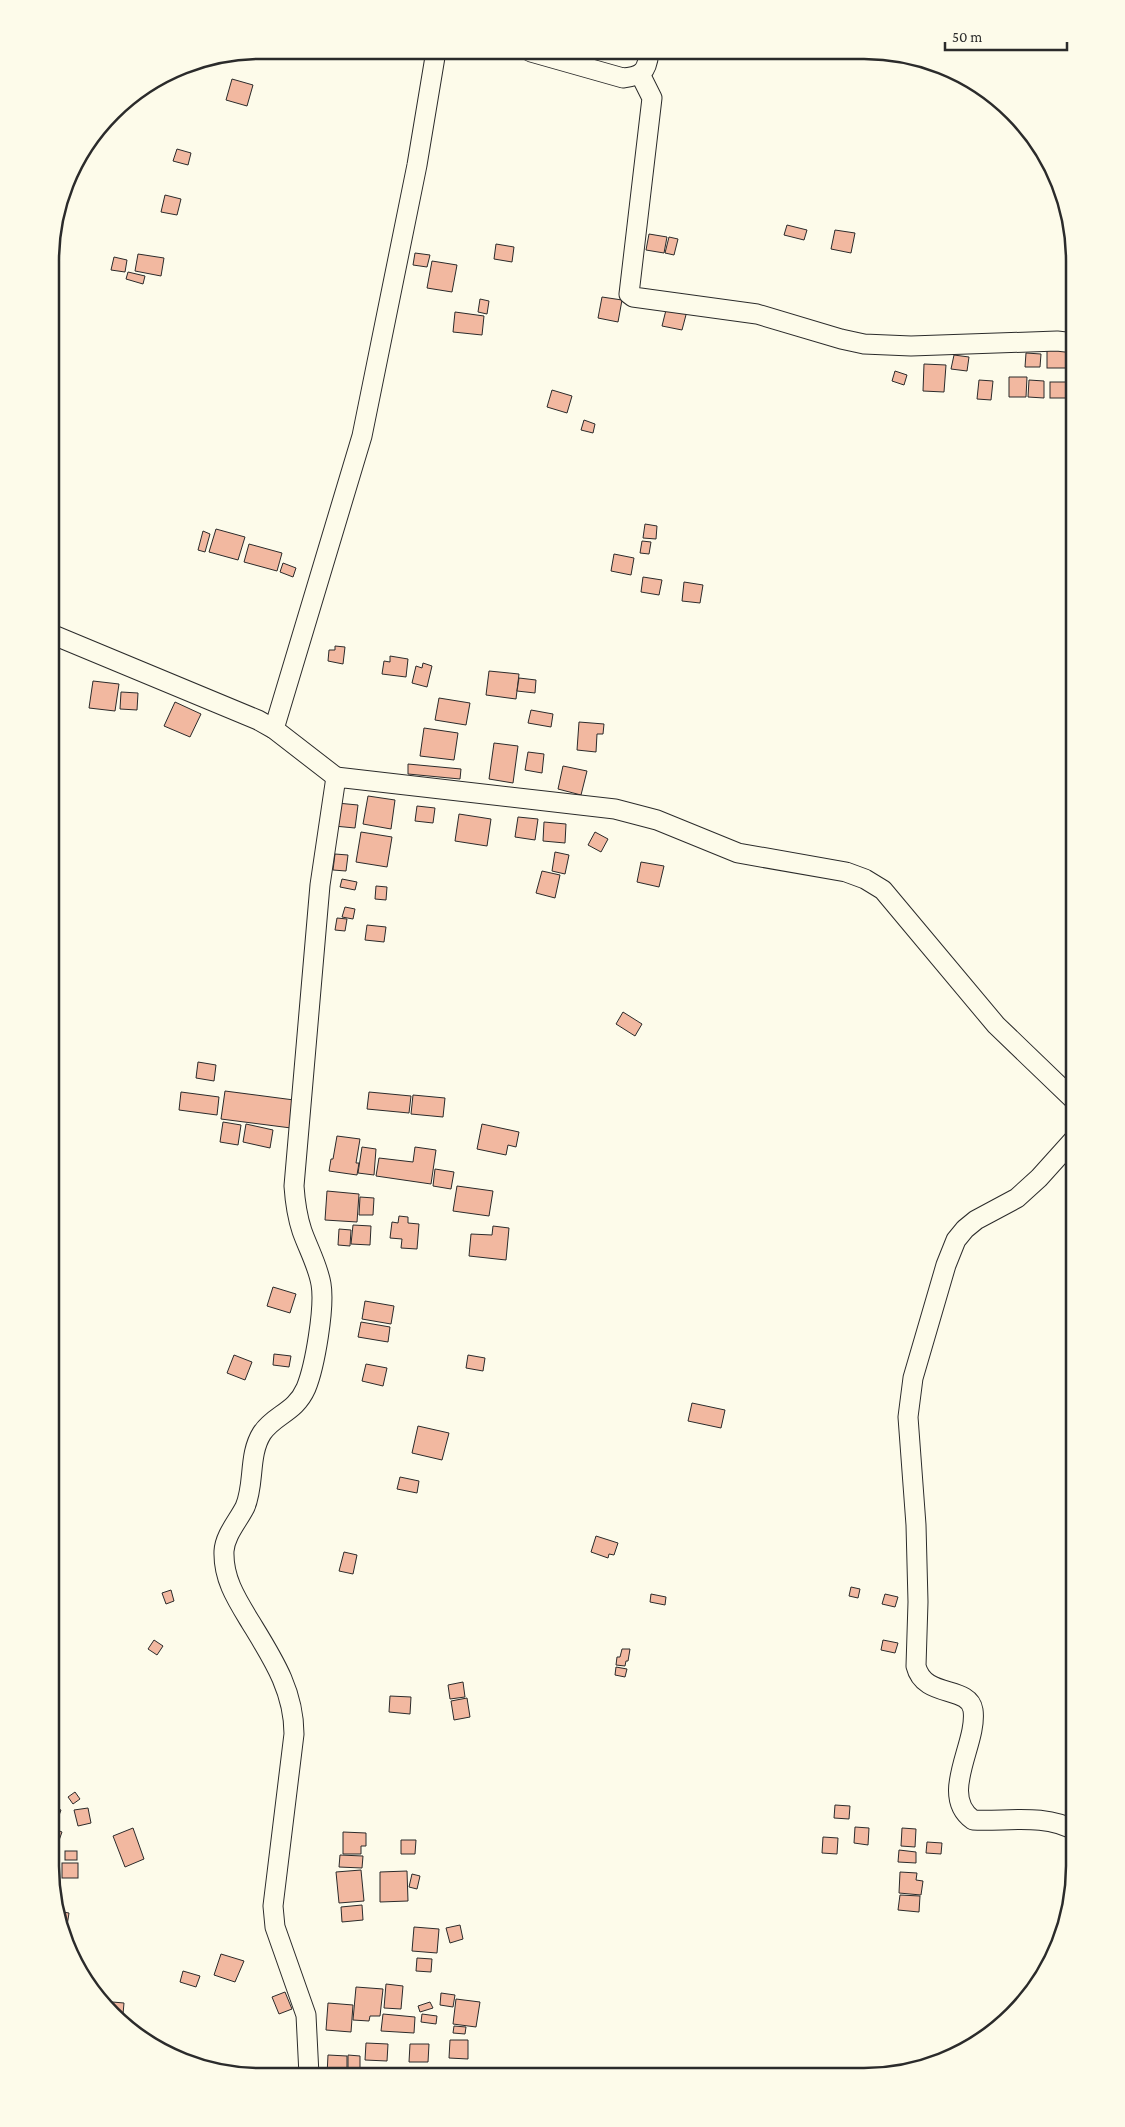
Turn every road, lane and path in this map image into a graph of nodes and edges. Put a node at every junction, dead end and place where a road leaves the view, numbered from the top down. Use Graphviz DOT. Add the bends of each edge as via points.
graph roads {
  1 [pos="435,59"];
  2 [pos="556,59"];
  3 [pos="649,59"];
  4 [pos="640,74"];
  5 [pos="1066,342"];
  6 [pos="59,637"];
  7 [pos="274,729"];
  8 [pos="336,777"];
  9 [pos="1066,1091"];
  10 [pos="1066,1148"];
  11 [pos="1066,1826"];
  12 [pos="309,2068"];
  1 -- 7 [label="street" via="417,165 362,436"];
  2 -- 4 [label="street" via="623,78"];
  3 -- 4 [label="street"];
  4 -- 5 [label="street" via="652,98 652,107 629,294 633,297 758,314 864,344"];
  6 -- 7 [label="street"];
  7 -- 8 [label="street"];
  8 -- 9 [label="street" via="615,810 657,820 738,853 846,872 865,879 883,890 996,1025"];
  8 -- 12 [label="street" via="320,885 294,1186 301,1229 322,1284 321,1323 306,1387 297,1404 262,1433 256,1445 245,1505 224,1548 224,1571 272,1657 286,1686 294,1714 273,1906 275,1927 306,2015"];
  10 -- 11 [label="street" via="1017,1198 976,1220 956,1240 913,1378 908,1417 916,1524 916,1666 925,1683 965,1697 974,1712 958,1803 973,1820 1044,1821"];
}
